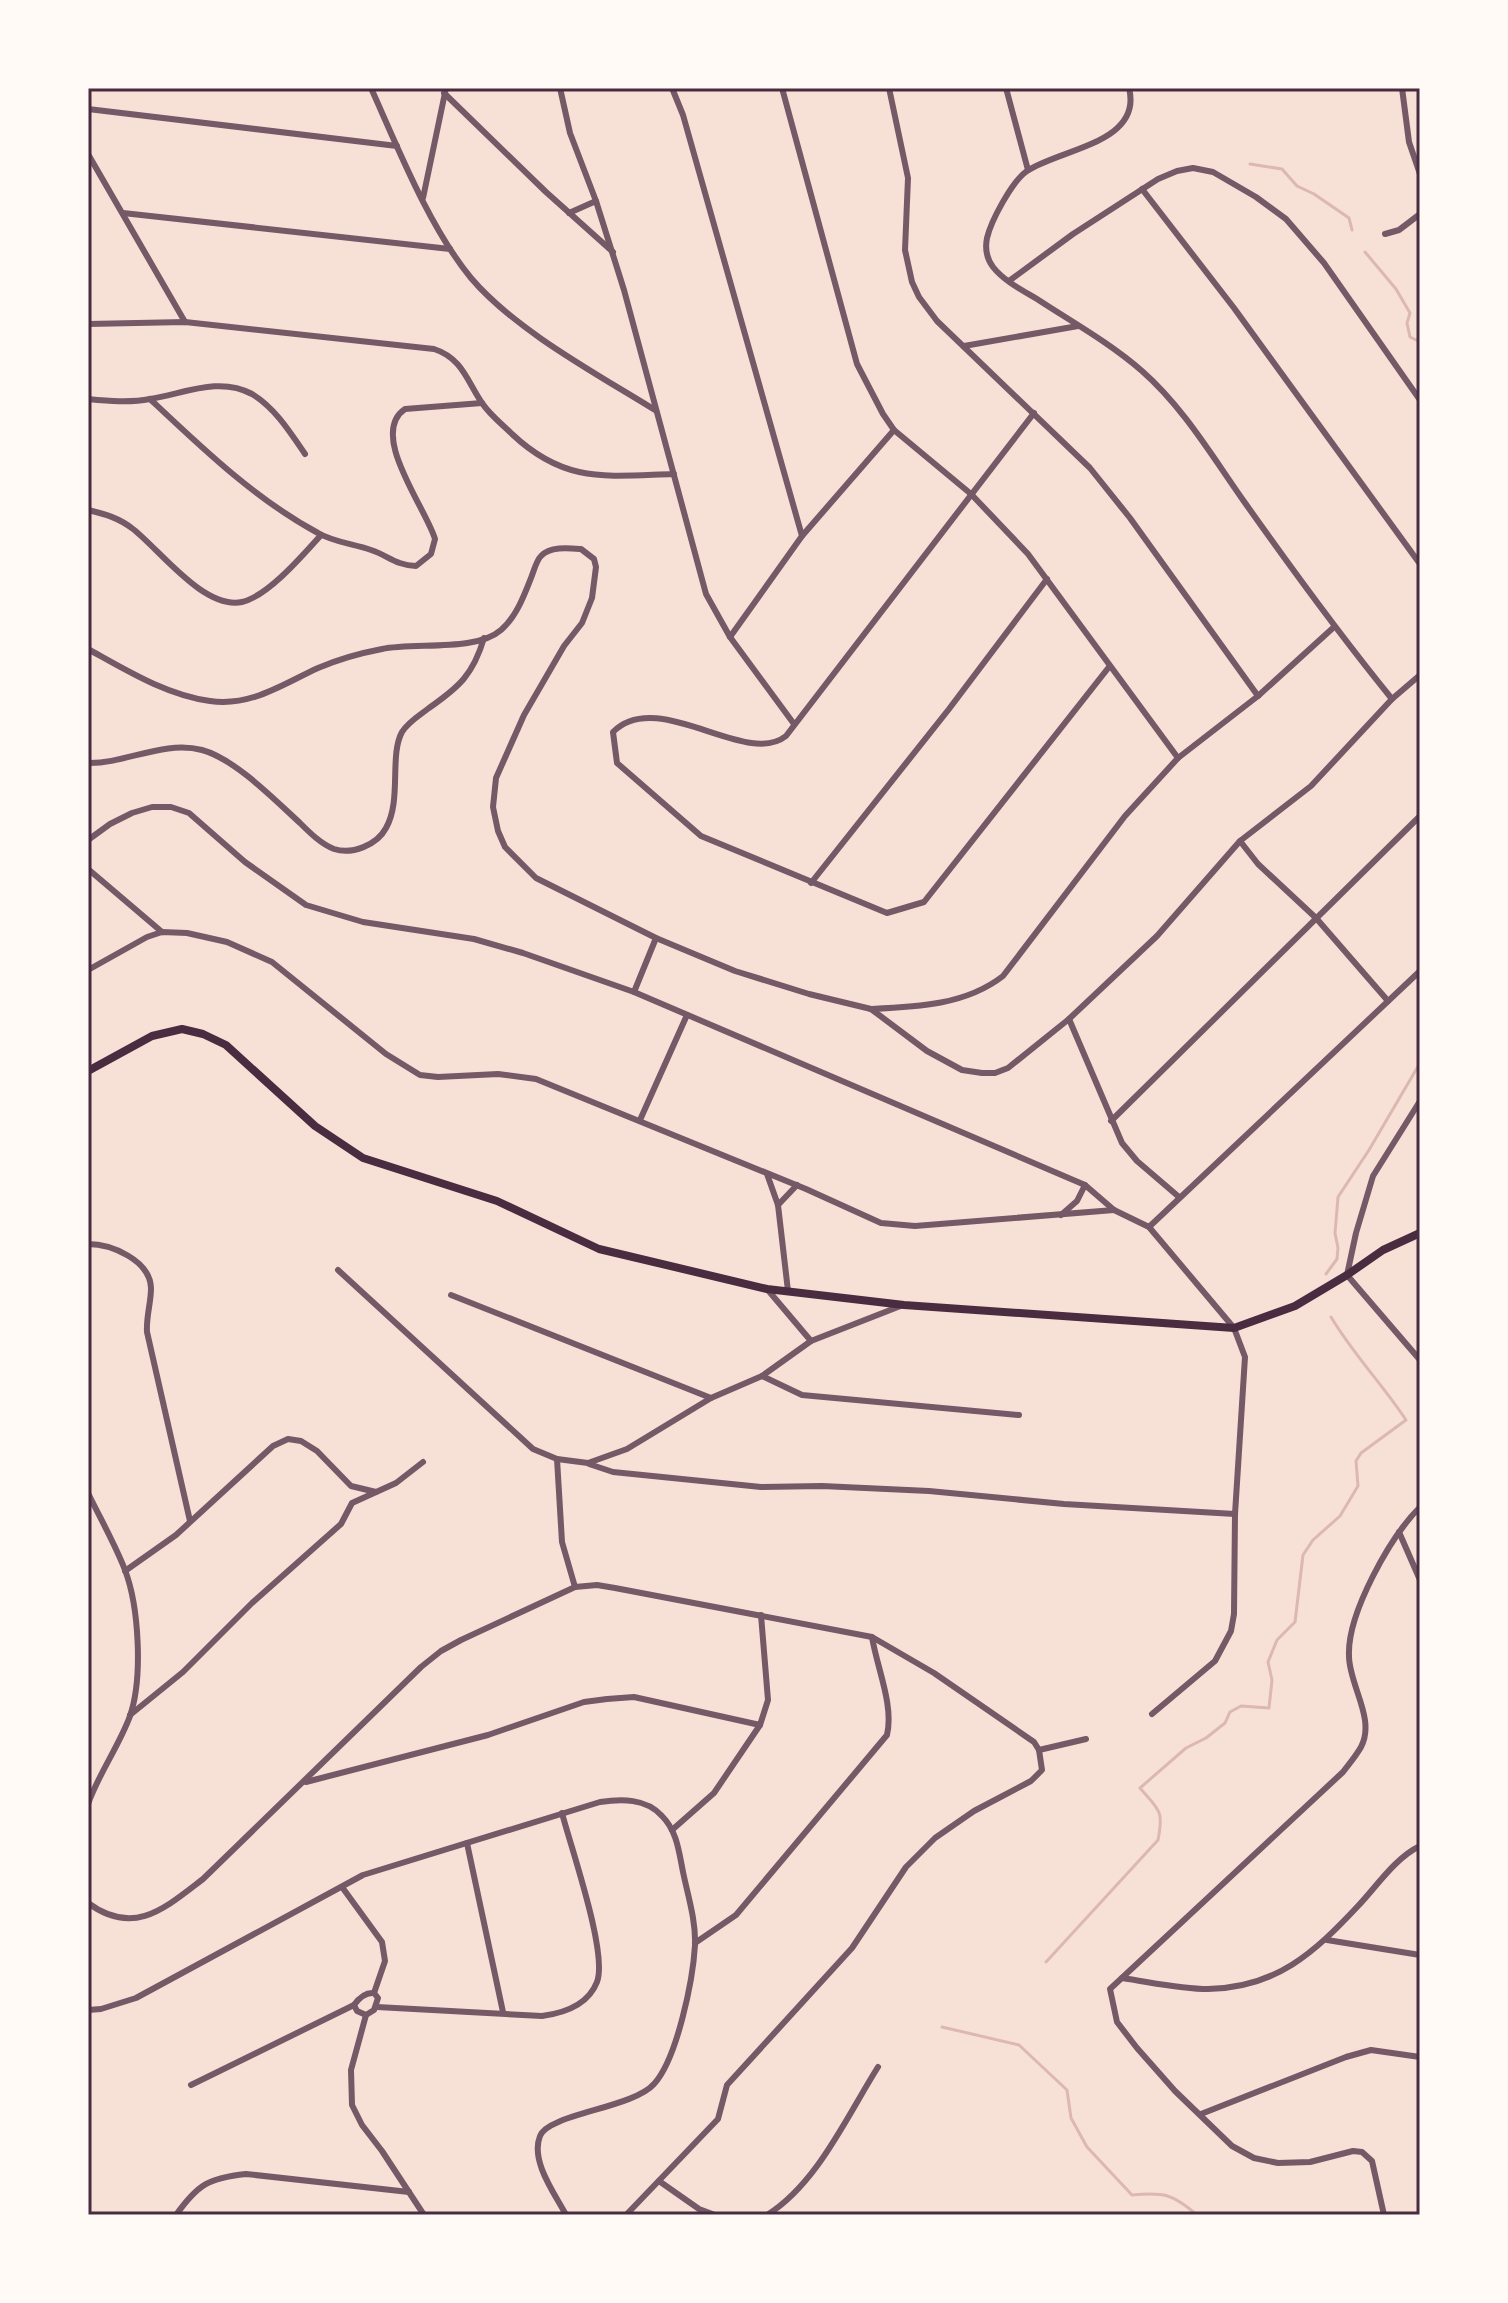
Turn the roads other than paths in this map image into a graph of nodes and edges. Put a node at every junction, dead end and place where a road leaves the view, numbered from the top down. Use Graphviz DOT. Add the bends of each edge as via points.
graph roads {
  1 [pos="371,88"];
  2 [pos="560,88"];
  3 [pos="672,88"];
  4 [pos="782,88"];
  5 [pos="889,88"];
  6 [pos="1006,88"];
  7 [pos="1129,88"];
  8 [pos="1402,88"];
  9 [pos="445,90"];
  10 [pos="88,109"];
  11 [pos="397,146"];
  12 [pos="88,154"];
  13 [pos="1028,170"];
  14 [pos="1420,174"];
  15 [pos="1142,189"];
  16 [pos="423,198"];
  17 [pos="596,201"];
  18 [pos="123,213"];
  19 [pos="569,213"];
  20 [pos="1420,214"];
  21 [pos="1385,234"];
  22 [pos="450,249"];
  23 [pos="613,252"];
  24 [pos="1009,281"];
  25 [pos="185,322"];
  26 [pos="88,324"];
  27 [pos="1079,326"];
  28 [pos="964,346"];
  29 [pos="88,399"];
  30 [pos="150,399"];
  31 [pos="1420,400"];
  32 [pos="482,403"];
  33 [pos="655,410"];
  34 [pos="1034,413"];
  35 [pos="894,430"];
  36 [pos="305,454"];
  37 [pos="674,474"];
  38 [pos="971,494"];
  39 [pos="88,510"];
  40 [pos="321,535"];
  41 [pos="802,536"];
  42 [pos="1420,564"];
  43 [pos="1047,579"];
  44 [pos="1334,627"];
  45 [pos="730,637"];
  46 [pos="484,638"];
  47 [pos="88,649"];
  48 [pos="1109,667"];
  49 [pos="1420,675"];
  50 [pos="1258,696"];
  51 [pos="1392,699"];
  52 [pos="794,724"];
  53 [pos="1178,758"];
  54 [pos="88,763"];
  55 [pos="1420,816"];
  56 [pos="88,840"];
  57 [pos="1240,841"];
  58 [pos="88,869"];
  59 [pos="811,883"];
  60 [pos="1316,918"];
  61 [pos="162,932"];
  62 [pos="656,938"];
  63 [pos="88,970"];
  64 [pos="1420,971"];
  65 [pos="634,992"];
  66 [pos="1388,1001"];
  67 [pos="871,1009"];
  68 [pos="687,1015"];
  69 [pos="1069,1019"];
  70 [pos="88,1071"];
  71 [pos="1420,1101"];
  72 [pos="640,1120"];
  73 [pos="1111,1121"];
  74 [pos="767,1174"];
  75 [pos="797,1185"];
  76 [pos="1085,1185"];
  77 [pos="1179,1197"];
  78 [pos="778,1205"];
  79 [pos="1114,1210"];
  80 [pos="1061,1215"];
  81 [pos="1149,1227"];
  82 [pos="1420,1233"];
  83 [pos="88,1244"];
  84 [pos="338,1270"];
  85 [pos="1347,1275"];
  86 [pos="767,1289"];
  87 [pos="788,1291"];
  88 [pos="451,1295"];
  89 [pos="904,1305"];
  90 [pos="1234,1328"];
  91 [pos="811,1341"];
  92 [pos="1420,1360"];
  93 [pos="762,1376"];
  94 [pos="711,1398"];
  95 [pos="1019,1415"];
  96 [pos="557,1459"];
  97 [pos="423,1462"];
  98 [pos="588,1463"];
  99 [pos="376,1492"];
  100 [pos="88,1493"];
  101 [pos="1420,1507"];
  102 [pos="1235,1514"];
  103 [pos="190,1521"];
  104 [pos="1399,1532"];
  105 [pos="125,1571"];
  106 [pos="1420,1580"];
  107 [pos="575,1587"];
  108 [pos="761,1615"];
  109 [pos="872,1637"];
  110 [pos="1152,1714"];
  111 [pos="130,1715"];
  112 [pos="760,1725"];
  113 [pos="1086,1739"];
  114 [pos="1039,1750"];
  115 [pos="303,1782"];
  116 [pos="88,1804"];
  117 [pos="562,1813"];
  118 [pos="672,1830"];
  119 [pos="467,1843"];
  120 [pos="1420,1846"];
  121 [pos="342,1887"];
  122 [pos="88,1903"];
  123 [pos="1327,1940"];
  124 [pos="695,1943"];
  125 [pos="1420,1955"];
  126 [pos="1122,1978"];
  127 [pos="374,1993"];
  128 [pos="354,2005"];
  129 [pos="377,2007"];
  130 [pos="88,2010"];
  131 [pos="503,2012"];
  132 [pos="366,2015"];
  133 [pos="1420,2057"];
  134 [pos="878,2067"];
  135 [pos="191,2085"];
  136 [pos="1201,2114"];
  137 [pos="659,2181"];
  138 [pos="409,2192"];
  139 [pos="634,2212"];
  140 [pos="176,2215"];
  141 [pos="424,2215"];
  142 [pos="566,2215"];
  143 [pos="626,2215"];
  144 [pos="715,2215"];
  145 [pos="767,2215"];
  146 [pos="1384,2215"];
  1 -- 11 [label="street"];
  2 -- 17 [label="street" via="570,133"];
  3 -- 41 [label="street"];
  4 -- 35 [label="street" via="857,364"];
  5 -- 28 [label="street" via="907,160 905,250 912,282 937,321"];
  6 -- 13 [label="street"];
  7 -- 13 [label="street" via="1130,110 1117,129"];
  8 -- 14 [label="street" via="1409,142"];
  9 -- 16 [label="street"];
  9 -- 19 [label="street"];
  10 -- 11 [label="street"];
  11 -- 16 [label="street"];
  12 -- 18 [label="street"];
  13 -- 24 [label="street" via="1007,197 987,239 991,264"];
  15 -- 24 [label="street"];
  15 -- 31 [label="street" via="1177,171 1213,172 1286,219 1324,263"];
  15 -- 42 [label="street"];
  16 -- 22 [label="street"];
  17 -- 19 [label="street"];
  17 -- 23 [label="street"];
  18 -- 22 [label="street"];
  18 -- 25 [label="street"];
  19 -- 23 [label="street"];
  20 -- 21 [label="street"];
  22 -- 33 [label="street" via="472,279 526,327"];
  23 -- 33 [label="street"];
  24 -- 27 [label="street"];
  25 -- 26 [label="street"];
  25 -- 32 [label="street" via="434,349 461,367"];
  27 -- 28 [label="street"];
  27 -- 44 [label="street" via="1124,355 1166,394"];
  28 -- 34 [label="street"];
  29 -- 30 [label="street"];
  30 -- 36 [label="street" via="206,387 251,394 270,408"];
  30 -- 40 [label="street" via="252,489"];
  32 -- 37 [label="street" via="519,441 559,467 597,475"];
  32 -- 40 [label="street" via="405,409 396,418 396,456 435,539 424,561 399,565 374,551"];
  33 -- 37 [label="street"];
  34 -- 38 [label="street"];
  34 -- 50 [label="street" via="1090,468"];
  35 -- 38 [label="street"];
  35 -- 41 [label="street"];
  37 -- 45 [label="street" via="706,594"];
  38 -- 43 [label="street"];
  38 -- 52 [label="street"];
  39 -- 40 [label="street" via="126,524 196,586 228,602 257,596"];
  41 -- 45 [label="street"];
  43 -- 48 [label="street"];
  43 -- 59 [label="street"];
  44 -- 50 [label="street"];
  44 -- 51 [label="street"];
  45 -- 52 [label="street"];
  46 -- 47 [label="street" via="346,657 263,696 212,702 141,678"];
  46 -- 54 [label="street" via="465,681 401,733 390,820 377,840 361,848 346,851 317,839 261,787 201,750 161,749"];
  46 -- 62 [label="street" via="500,632 511,619 544,553 581,549 594,559 596,580 582,623 524,715 496,778 493,807 505,847 536,878"];
  48 -- 53 [label="street"];
  48 -- 59 [label="street" via="924,902 887,913"];
  49 -- 51 [label="street"];
  50 -- 53 [label="street"];
  51 -- 57 [label="street" via="1311,786"];
  52 -- 59 [label="street" via="779,741 744,743 645,717 624,721 613,732 614,751 625,772 701,836"];
  53 -- 67 [label="street" via="1125,816 1003,976 985,989 936,1004"];
  55 -- 60 [label="street"];
  56 -- 65 [label="street" via="132,813 171,807 189,813 306,905 363,922 474,939"];
  57 -- 60 [label="street"];
  57 -- 69 [label="street" via="1157,936"];
  58 -- 61 [label="street"];
  60 -- 66 [label="street"];
  60 -- 73 [label="street"];
  61 -- 63 [label="street"];
  61 -- 72 [label="street" via="227,942 272,962 420,1075 518,1075"];
  62 -- 65 [label="street"];
  62 -- 67 [label="street" via="735,971"];
  64 -- 66 [label="street"];
  65 -- 68 [label="street"];
  66 -- 77 [label="street"];
  67 -- 69 [label="street" via="927,1051 962,1070 982,1073 1008,1068"];
  68 -- 72 [label="street"];
  68 -- 76 [label="street"];
  69 -- 73 [label="street"];
  70 -- 86 [label="main road" via="152,1036 182,1029 203,1034 226,1045 315,1126 363,1158 497,1201 599,1249"];
  71 -- 85 [label="street" via="1373,1176"];
  72 -- 74 [label="street"];
  73 -- 77 [label="street" via="1137,1161"];
  74 -- 75 [label="street"];
  74 -- 78 [label="street"];
  75 -- 78 [label="street"];
  75 -- 80 [label="street" via="881,1223 915,1226"];
  76 -- 79 [label="street"];
  76 -- 80 [label="street"];
  77 -- 81 [label="street"];
  78 -- 87 [label="street"];
  79 -- 80 [label="street"];
  79 -- 81 [label="street"];
  81 -- 90 [label="street"];
  82 -- 85 [label="main road"];
  83 -- 103 [label="street" via="115,1248 135,1261 151,1286 147,1332"];
  84 -- 96 [label="street" via="533,1449"];
  85 -- 90 [label="main road" via="1295,1306"];
  85 -- 92 [label="street"];
  86 -- 87 [label="main road"];
  86 -- 91 [label="street"];
  87 -- 89 [label="main road"];
  88 -- 94 [label="street"];
  89 -- 90 [label="main road"];
  89 -- 91 [label="street"];
  90 -- 102 [label="street" via="1245,1357"];
  91 -- 93 [label="street"];
  93 -- 94 [label="street"];
  93 -- 95 [label="street" via="802,1395"];
  94 -- 98 [label="street" via="627,1449"];
  96 -- 98 [label="street"];
  96 -- 107 [label="street" via="562,1542"];
  97 -- 99 [label="street"];
  98 -- 102 [label="street" via="613,1472 761,1487 929,1491"];
  99 -- 103 [label="street" via="351,1486 317,1451 288,1439 273,1446"];
  99 -- 111 [label="street" via="352,1503 341,1524"];
  100 -- 105 [label="street"];
  101 -- 104 [label="street"];
  102 -- 110 [label="street" via="1231,1631 1215,1661"];
  103 -- 105 [label="street"];
  104 -- 106 [label="street"];
  104 -- 126 [label="street" via="1353,1624 1349,1644 1365,1728 1363,1744 1343,1772"];
  105 -- 111 [label="street" via="137,1644"];
  107 -- 108 [label="street" via="597,1585"];
  107 -- 115 [label="street" via="441,1651"];
  108 -- 109 [label="street"];
  108 -- 112 [label="street" via="768,1700"];
  109 -- 114 [label="street" via="1025,1734"];
  109 -- 124 [label="street" via="888,1710 887,1735 736,1915"];
  111 -- 116 [label="street"];
  112 -- 115 [label="street" via="634,1697 607,1699"];
  112 -- 118 [label="street" via="714,1793"];
  113 -- 114 [label="street"];
  114 -- 137 [label="street" via="1042,1770 1031,1781 961,1820 906,1867 852,1948 727,2085 718,2119"];
  115 -- 122 [label="street" via="203,1879 164,1909 124,1919"];
  117 -- 118 [label="street" via="623,1799 661,1814"];
  117 -- 119 [label="street"];
  117 -- 131 [label="street" via="600,1972 583,2001 566,2012"];
  118 -- 124 [label="street"];
  119 -- 121 [label="street" via="363,1875"];
  119 -- 131 [label="street"];
  120 -- 123 [label="street" via="1403,1857"];
  121 -- 127 [label="street" via="382,1942 385,1961"];
  121 -- 130 [label="street" via="136,1998"];
  123 -- 125 [label="street"];
  123 -- 126 [label="street" via="1272,1977 1243,1987 1205,1989"];
  124 -- 142 [label="street" via="686,2007 664,2071 652,2087 597,2112 550,2124 540,2134 537,2153"];
  126 -- 136 [label="street" via="1110,1989 1117,2022"];
  127 -- 128 [label="street"];
  127 -- 129 [label="street"];
  128 -- 132 [label="street"];
  128 -- 135 [label="street"];
  129 -- 131 [label="street"];
  129 -- 132 [label="street"];
  132 -- 138 [label="street" via="351,2070 352,2105"];
  133 -- 136 [label="street" via="1371,2050"];
  134 -- 145 [label="street" via="808,2180"];
  136 -- 146 [label="street" via="1232,2146 1254,2158 1310,2162 1353,2151 1367,2154"];
  137 -- 139 [label="street"];
  137 -- 144 [label="street"];
  138 -- 140 [label="street" via="246,2174 204,2183"];
  138 -- 141 [label="street"];
  139 -- 143 [label="street"];
}
